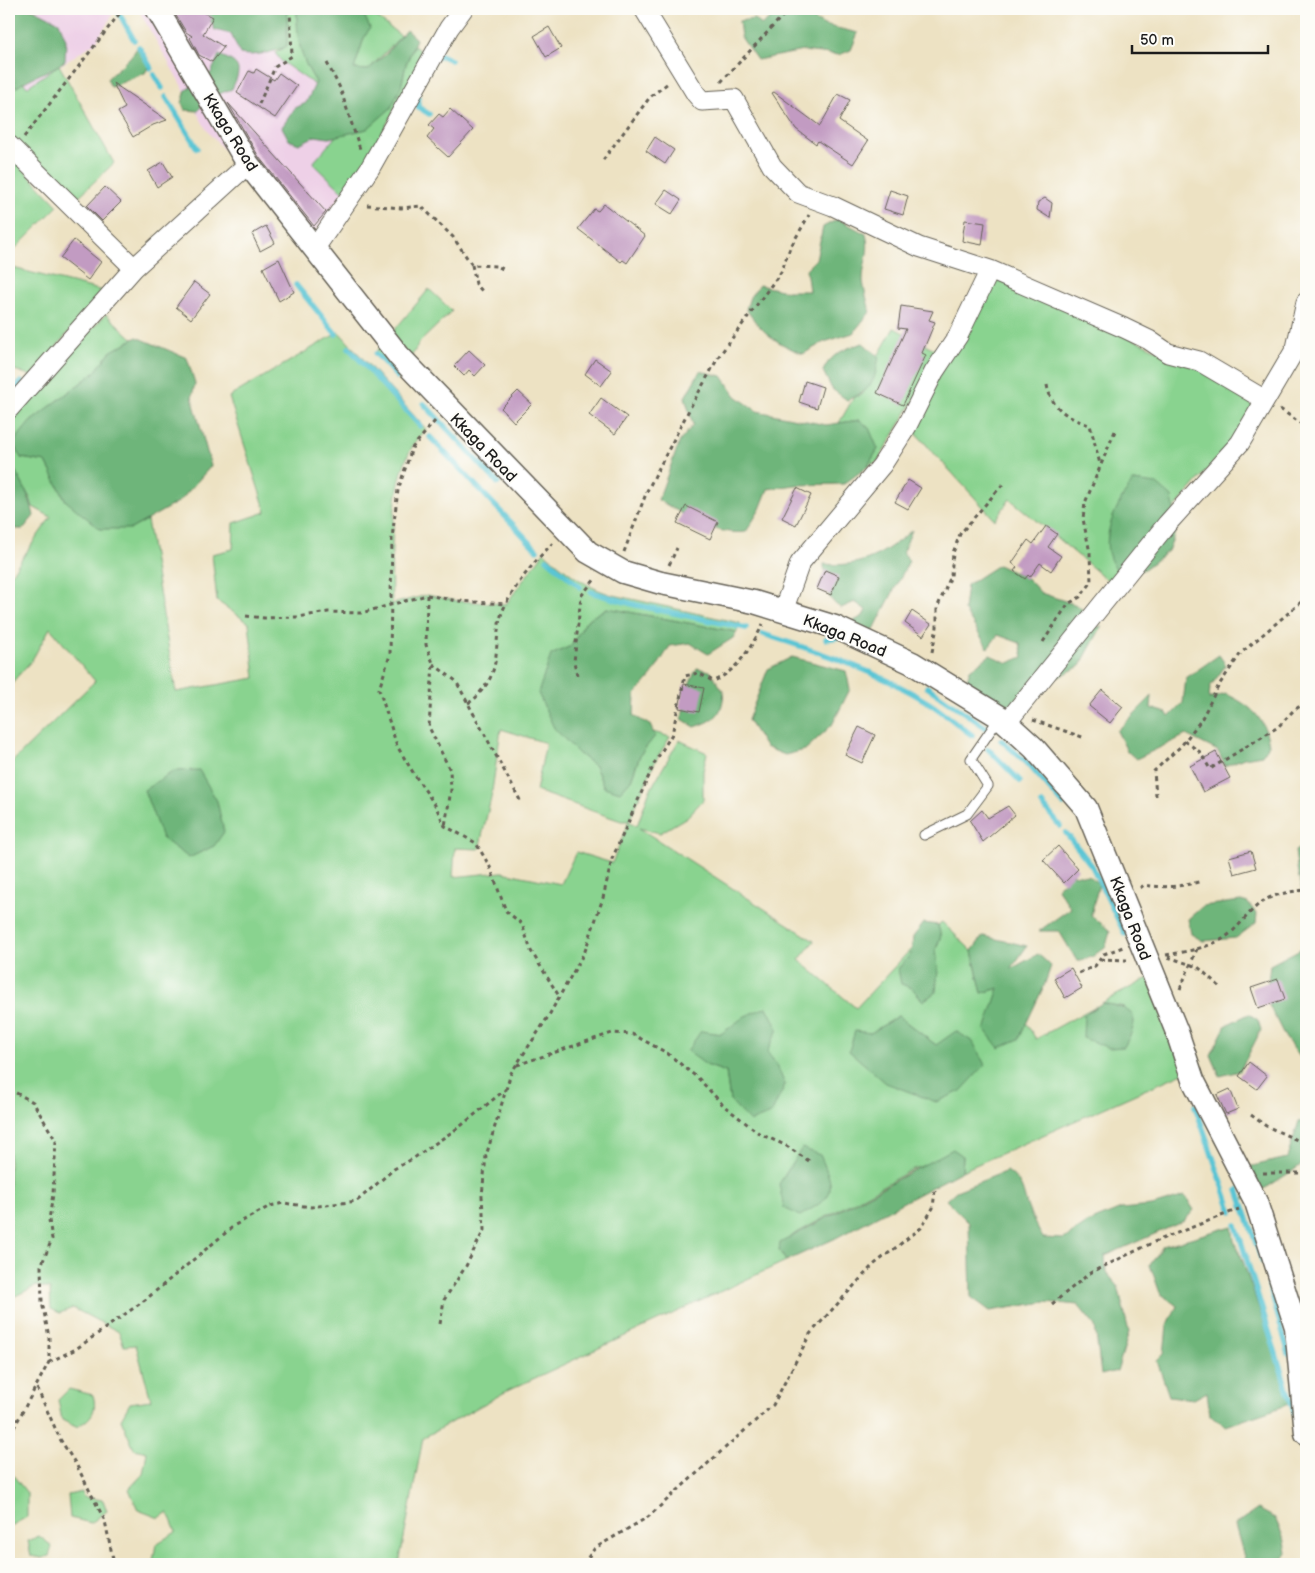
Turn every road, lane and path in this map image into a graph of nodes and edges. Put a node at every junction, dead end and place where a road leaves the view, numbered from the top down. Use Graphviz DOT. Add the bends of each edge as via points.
graph roads {
  1 [pos="123,9"];
  2 [pos="157,9"];
  3 [pos="290,9"];
  4 [pos="463,9"];
  5 [pos="644,9"];
  6 [pos="788,9"];
  7 [pos="327,64"];
  8 [pos="683,73"];
  9 [pos="702,101"];
  10 [pos="259,104"];
  11 [pos="12,148"];
  12 [pos="603,160"];
  13 [pos="248,164"];
  14 [pos="364,177"];
  15 [pos="815,199"];
  16 [pos="346,203"];
  17 [pos="315,248"];
  18 [pos="472,265"];
  19 [pos="134,268"];
  20 [pos="504,270"];
  21 [pos="990,270"];
  22 [pos="484,292"];
  23 [pos="1306,302"];
  24 [pos="1047,385"];
  25 [pos="1265,400"];
  26 [pos="9,408"];
  27 [pos="448,408"];
  28 [pos="1306,427"];
  29 [pos="1115,431"];
  30 [pos="1100,464"];
  31 [pos="1003,484"];
  32 [pos="566,531"];
  33 [pos="613,566"];
  34 [pos="427,596"];
  35 [pos="1306,598"];
  36 [pos="392,604"];
  37 [pos="506,604"];
  38 [pos="777,609"];
  39 [pos="246,616"];
  40 [pos="1042,642"];
  41 [pos="433,663"];
  42 [pos="929,672"];
  43 [pos="578,675"];
  44 [pos="1306,702"];
  45 [pos="468,703"];
  46 [pos="1007,719"];
  47 [pos="1085,738"];
  48 [pos="1185,741"];
  49 [pos="1156,796"];
  50 [pos="521,802"];
  51 [pos="445,826"];
  52 [pos="924,835"];
  53 [pos="1202,881"];
  54 [pos="1306,890"];
  55 [pos="1124,901"];
  56 [pos="1149,954"];
  57 [pos="1100,959"];
  58 [pos="1079,973"];
  59 [pos="1220,987"];
  60 [pos="559,996"];
  61 [pos="517,1065"];
  62 [pos="9,1088"];
  63 [pos="506,1089"];
  64 [pos="1251,1115"];
  65 [pos="1306,1144"];
  66 [pos="809,1161"];
  67 [pos="1256,1171"];
  68 [pos="1306,1173"];
  69 [pos="935,1190"];
  70 [pos="1256,1202"];
  71 [pos="1052,1304"];
  72 [pos="440,1324"];
  73 [pos="49,1362"];
  74 [pos="37,1387"];
  75 [pos="1306,1433"];
  76 [pos="9,1437"];
  77 [pos="114,1564"];
  78 [pos="582,1564"];
  1 -- 11 [label="path"];
  2 -- 13 [label="street, Kkaga Road"];
  3 -- 10 [label="path" via="292,56 275,67"];
  4 -- 14 [label="street"];
  5 -- 8 [label="street"];
  6 -- 9 [label="path"];
  7 -- 14 [label="path" via="340,88 359,145"];
  8 -- 9 [label="street"];
  8 -- 12 [label="path" via="650,97"];
  9 -- 15 [label="street" via="734,99 772,166 798,193"];
  11 -- 19 [label="street"];
  13 -- 17 [label="street, Kkaga Road"];
  13 -- 19 [label="street"];
  14 -- 16 [label="street"];
  15 -- 21 [label="street" via="919,247"];
  15 -- 33 [label="path" via="781,272 719,356 690,408"];
  16 -- 17 [label="street"];
  16 -- 18 [label="path" via="401,208 421,206 452,237"];
  17 -- 27 [label="street, Kkaga Road" via="399,356"];
  18 -- 20 [label="path" via="497,266"];
  18 -- 22 [label="path" via="476,284"];
  19 -- 26 [label="street"];
  21 -- 25 [label="street" via="1124,328 1168,354 1199,361"];
  21 -- 38 [label="street" via="958,336 934,372 907,426 882,465 800,563"];
  23 -- 25 [label="street" via="1296,348"];
  24 -- 30 [label="path" via="1055,405 1072,420 1090,425"];
  25 -- 28 [label="path"];
  25 -- 46 [label="street" via="1240,443 1167,524"];
  27 -- 32 [label="street, Kkaga Road"];
  27 -- 36 [label="path" via="412,448 398,490 392,538"];
  29 -- 30 [label="path"];
  30 -- 40 [label="path" via="1085,503 1083,519 1090,553 1091,583 1068,604"];
  31 -- 42 [label="path" via="960,534 953,553 951,576 937,608"];
  32 -- 33 [label="street, Kkaga Road" via="588,552"];
  32 -- 37 [label="path" via="529,569"];
  33 -- 38 [label="street, Kkaga Road" via="661,583"];
  33 -- 43 [label="path" via="580,596 574,662"];
  34 -- 36 [label="path"];
  34 -- 37 [label="path"];
  34 -- 41 [label="path" via="426,645"];
  35 -- 48 [label="path" via="1241,653"];
  36 -- 39 [label="path" via="361,613"];
  36 -- 51 [label="path" via="390,654 379,689 397,746"];
  37 -- 45 [label="path" via="499,620 495,669 488,684 475,700"];
  38 -- 42 [label="street, Kkaga Road" via="835,628"];
  38 -- 60 [label="path" via="725,677 713,681 698,673 685,676 672,734 655,762 612,859 585,951"];
  41 -- 45 [label="path" via="456,681"];
  41 -- 51 [label="path" via="429,727 450,770 452,790"];
  42 -- 46 [label="street, Kkaga Road"];
  44 -- 48 [label="path" via="1278,727 1210,769 1200,752"];
  45 -- 50 [label="path"];
  46 -- 47 [label="path" via="1042,722"];
  46 -- 52 [label="lane" via="971,759 988,786 967,814"];
  46 -- 55 [label="street, Kkaga Road" via="1086,808"];
  48 -- 49 [label="path" via="1154,772"];
  51 -- 60 [label="path" via="476,843 490,866 506,911 522,924 531,951"];
  53 -- 55 [label="path" via="1166,888 1144,885"];
  54 -- 56 [label="path" via="1292,891 1262,902 1220,941 1190,951"];
  55 -- 56 [label="street, Kkaga Road"];
  56 -- 57 [label="path"];
  56 -- 57 [label="path" via="1113,950"];
  56 -- 59 [label="path" via="1198,967"];
  56 -- 70 [label="street, Kkaga Road" via="1193,1080"];
  57 -- 58 [label="path" via="1095,966"];
  60 -- 61 [label="path"];
  61 -- 63 [label="path"];
  61 -- 66 [label="path" via="612,1033 632,1034 667,1053 699,1078 724,1106 760,1134 785,1144"];
  62 -- 73 [label="path" via="33,1102 56,1141 49,1220 52,1239 41,1266"];
  63 -- 72 [label="path" via="486,1156 482,1196 484,1230 444,1300"];
  63 -- 73 [label="path" via="462,1125 394,1169 357,1201 311,1207 284,1203 270,1206 235,1225 127,1313 76,1348"];
  64 -- 65 [label="path" via="1266,1126"];
  67 -- 68 [label="path"];
  69 -- 78 [label="path" via="933,1208 921,1228 872,1266 810,1334 773,1406 648,1517 595,1548"];
  70 -- 71 [label="path" via="1154,1242 1106,1265 1090,1273"];
  70 -- 75 [label="street, Kkaga Road" via="1296,1326"];
  73 -- 74 [label="path"];
  74 -- 76 [label="path"];
  74 -- 77 [label="path" via="60,1439 105,1520"];
}
